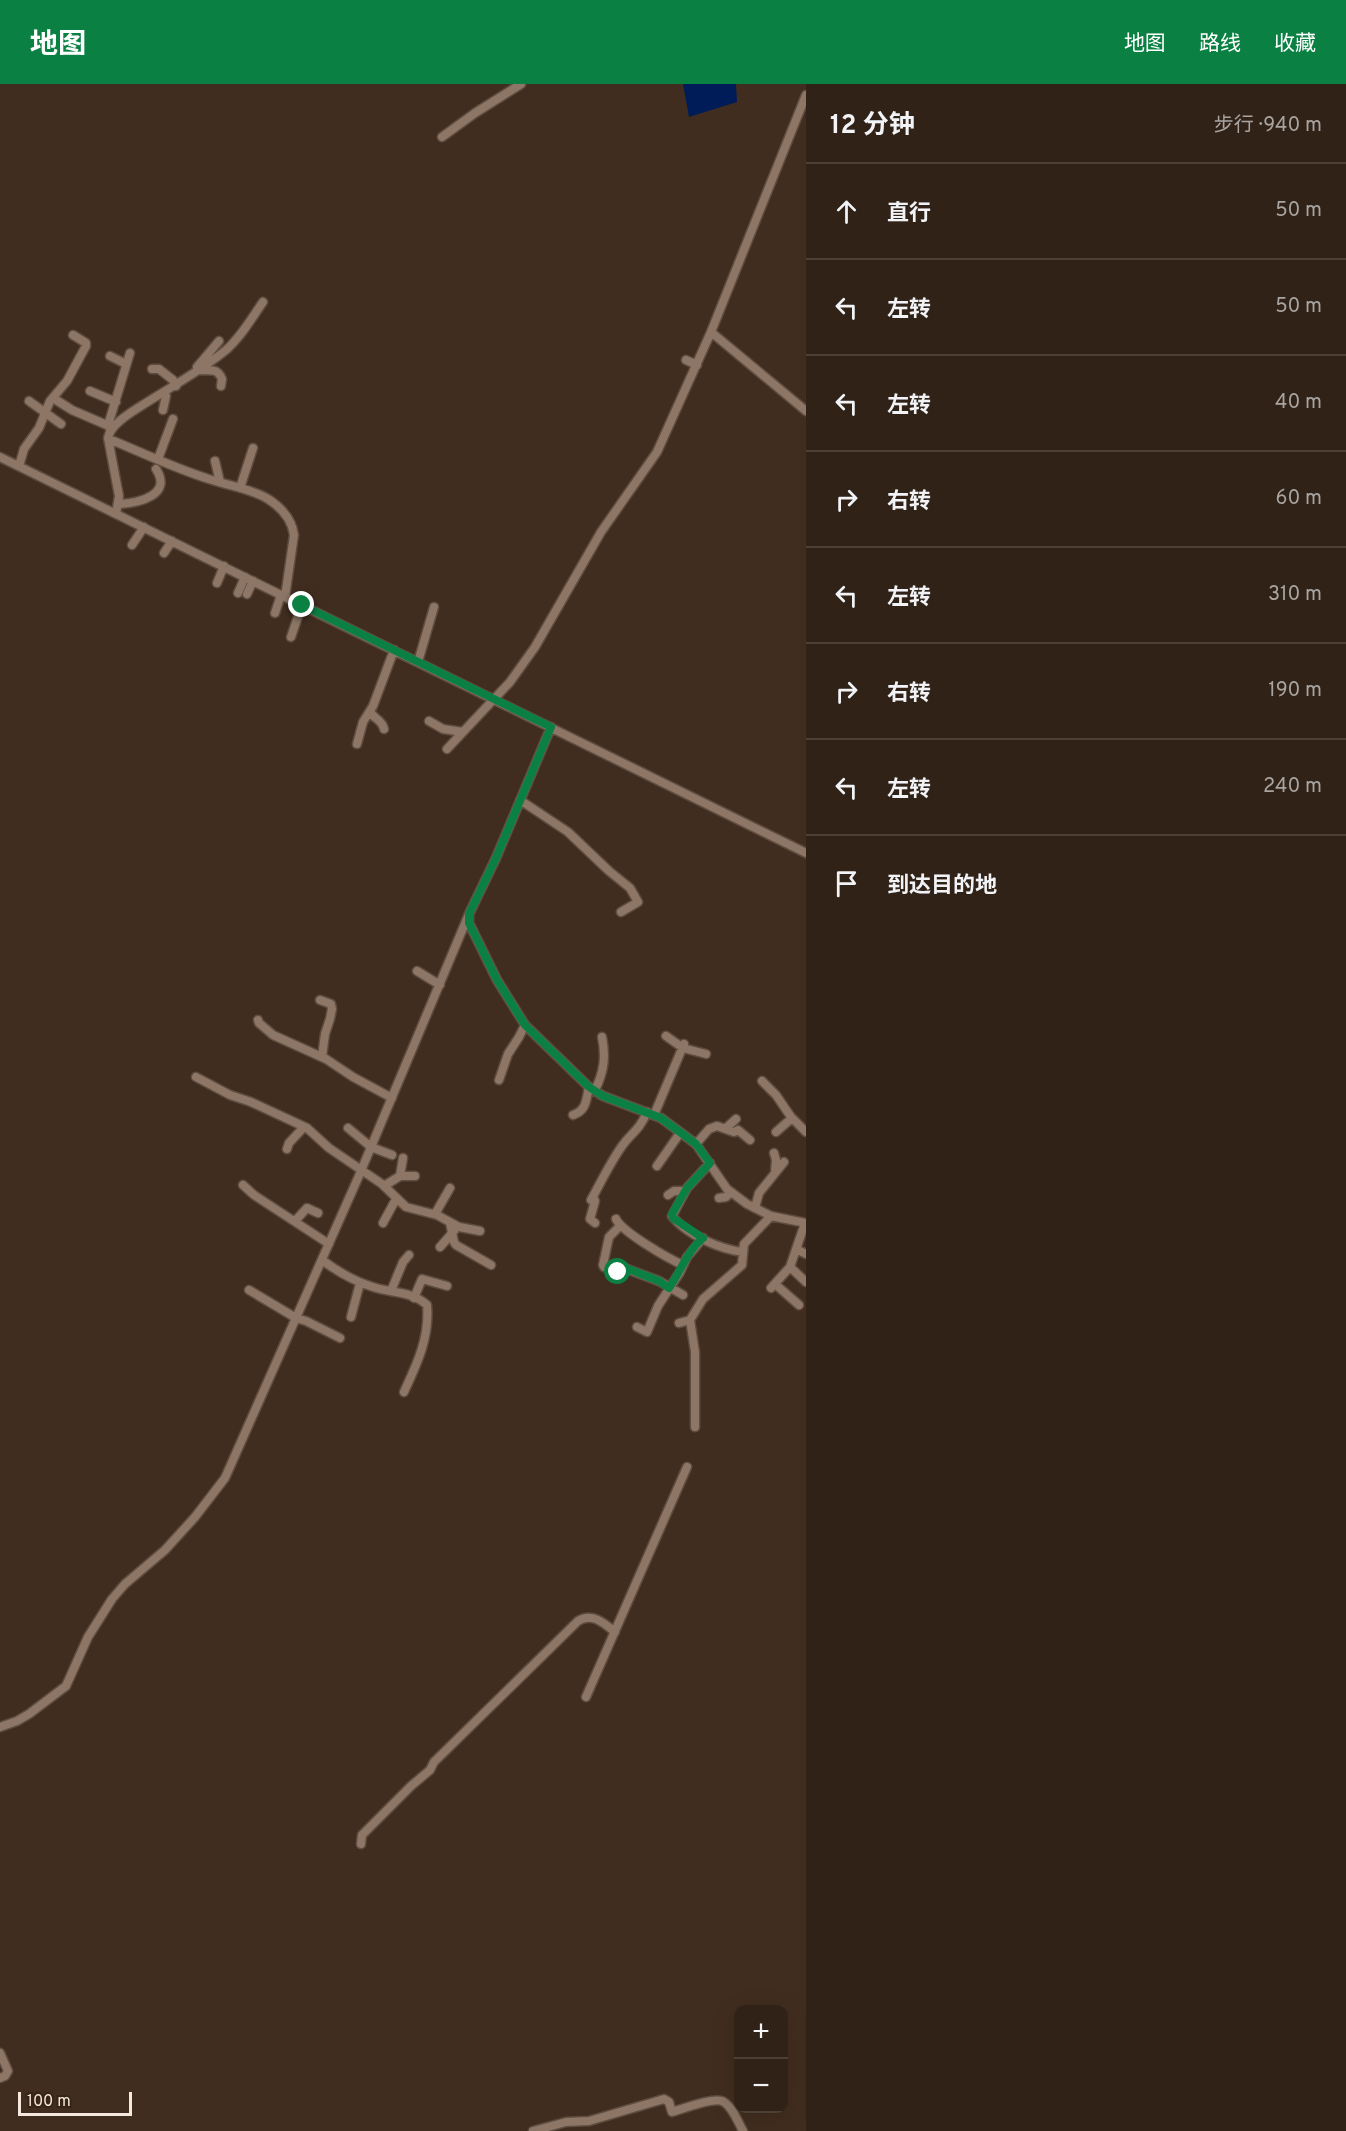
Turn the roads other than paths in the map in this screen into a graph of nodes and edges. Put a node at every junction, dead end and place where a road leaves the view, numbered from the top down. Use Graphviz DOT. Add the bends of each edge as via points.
graph roads {
  1 [pos="521,84"];
  2 [pos="806,95"];
  3 [pos="442,137"];
  4 [pos="263,303"];
  5 [pos="711,332"];
  6 [pos="73,335"];
  7 [pos="219,341"];
  8 [pos="130,353"];
  9 [pos="110,356"];
  10 [pos="686,360"];
  11 [pos="126,364"];
  12 [pos="697,365"];
  13 [pos="152,369"];
  14 [pos="196,373"];
  15 [pos="176,386"];
  16 [pos="221,386"];
  17 [pos="90,391"];
  18 [pos="164,393"];
  19 [pos="53,398"];
  20 [pos="29,401"];
  21 [pos="116,402"];
  22 [pos="164,410"];
  23 [pos="806,411"];
  24 [pos="46,412"];
  25 [pos="173,419"];
  26 [pos="61,424"];
  27 [pos="109,432"];
  28 [pos="253,448"];
  29 [pos="0,457"];
  30 [pos="215,461"];
  31 [pos="157,464"];
  32 [pos="19,466"];
  33 [pos="220,482"];
  34 [pos="240,488"];
  35 [pos="119,504"];
  36 [pos="116,514"];
  37 [pos="144,527"];
  38 [pos="172,541"];
  39 [pos="132,544"];
  40 [pos="164,553"];
  41 [pos="224,566"];
  42 [pos="249,579"];
  43 [pos="217,584"];
  44 [pos="242,593"];
  45 [pos="283,596"];
  46 [pos="302,605"];
  47 [pos="434,607"];
  48 [pos="275,613"];
  49 [pos="291,637"];
  50 [pos="394,650"];
  51 [pos="417,662"];
  52 [pos="495,700"];
  53 [pos="370,711"];
  54 [pos="429,721"];
  55 [pos="551,727"];
  56 [pos="384,729"];
  57 [pos="463,732"];
  58 [pos="357,744"];
  59 [pos="447,749"];
  60 [pos="520,800"];
  61 [pos="806,853"];
  62 [pos="621,912"];
  63 [pos="469,914"];
  64 [pos="417,971"];
  65 [pos="440,985"];
  66 [pos="320,999"];
  67 [pos="258,1020"];
  68 [pos="525,1025"];
  69 [pos="666,1036"];
  70 [pos="602,1037"];
  71 [pos="683,1046"];
  72 [pos="706,1054"];
  73 [pos="322,1057"];
  74 [pos="196,1077"];
  75 [pos="499,1080"];
  76 [pos="762,1082"];
  77 [pos="592,1089"];
  78 [pos="392,1098"];
  79 [pos="651,1114"];
  80 [pos="573,1115"];
  81 [pos="792,1118"];
  82 [pos="736,1119"];
  83 [pos="304,1127"];
  84 [pos="348,1128"];
  85 [pos="726,1128"];
  86 [pos="776,1132"];
  87 [pos="806,1132"];
  88 [pos="680,1133"];
  89 [pos="632,1135"];
  90 [pos="750,1140"];
  91 [pos="696,1144"];
  92 [pos="371,1147"];
  93 [pos="633,1147"];
  94 [pos="287,1149"];
  95 [pos="774,1153"];
  96 [pos="392,1155"];
  97 [pos="403,1158"];
  98 [pos="784,1161"];
  99 [pos="710,1163"];
  100 [pos="657,1166"];
  101 [pos="362,1169"];
  102 [pos="775,1174"];
  103 [pos="400,1176"];
  104 [pos="415,1176"];
  105 [pos="243,1185"];
  106 [pos="384,1185"];
  107 [pos="450,1188"];
  108 [pos="685,1191"];
  109 [pos="731,1192"];
  110 [pos="668,1195"];
  111 [pos="719,1198"];
  112 [pos="396,1199"];
  113 [pos="754,1208"];
  114 [pos="318,1213"];
  115 [pos="435,1214"];
  116 [pos="771,1216"];
  117 [pos="295,1221"];
  118 [pos="383,1223"];
  119 [pos="595,1223"];
  120 [pos="805,1223"];
  121 [pos="454,1225"];
  122 [pos="480,1231"];
  123 [pos="452,1234"];
  124 [pos="703,1238"];
  125 [pos="329,1244"];
  126 [pos="440,1247"];
  127 [pos="796,1249"];
  128 [pos="743,1252"];
  129 [pos="806,1254"];
  130 [pos="409,1255"];
  131 [pos="322,1260"];
  132 [pos="491,1265"];
  133 [pos="683,1265"];
  134 [pos="790,1267"];
  135 [pos="360,1282"];
  136 [pos="806,1282"];
  137 [pos="447,1286"];
  138 [pos="669,1288"];
  139 [pos="249,1290"];
  140 [pos="391,1291"];
  141 [pos="682,1295"];
  142 [pos="414,1298"];
  143 [pos="799,1305"];
  144 [pos="351,1317"];
  145 [pos="296,1318"];
  146 [pos="690,1320"];
  147 [pos="679,1323"];
  148 [pos="636,1327"];
  149 [pos="340,1338"];
  150 [pos="404,1392"];
  151 [pos="695,1427"];
  152 [pos="687,1467"];
  153 [pos="615,1632"];
  154 [pos="586,1697"];
  155 [pos="0,1726"];
  156 [pos="361,1844"];
  157 [pos="0,2053"];
  158 [pos="0,2078"];
  159 [pos="534,2131"];
  160 [pos="743,2131"];
  1 -- 3 [label="street"];
  2 -- 5 [label="street"];
  4 -- 14 [label="street" via="232,344"];
  5 -- 12 [label="street"];
  5 -- 23 [label="street"];
  6 -- 19 [label="street" via="86,346"];
  7 -- 14 [label="street"];
  8 -- 11 [label="street"];
  9 -- 11 [label="street"];
  10 -- 12 [label="street"];
  11 -- 21 [label="street"];
  12 -- 52 [label="street" via="648,467 602,532 535,647"];
  13 -- 15 [label="street" via="159,369"];
  14 -- 15 [label="street"];
  14 -- 16 [label="street" via="210,369 217,372"];
  15 -- 18 [label="street"];
  17 -- 21 [label="street"];
  18 -- 22 [label="street"];
  18 -- 27 [label="street"];
  19 -- 24 [label="street"];
  19 -- 27 [label="street"];
  20 -- 24 [label="street"];
  21 -- 27 [label="street"];
  24 -- 26 [label="street"];
  24 -- 32 [label="street" via="24,449"];
  25 -- 31 [label="street"];
  27 -- 31 [label="street"];
  27 -- 35 [label="street"];
  28 -- 34 [label="street"];
  29 -- 32 [label="street"];
  30 -- 33 [label="street"];
  31 -- 33 [label="street"];
  31 -- 35 [label="street" via="160,479 155,495"];
  32 -- 36 [label="street"];
  33 -- 34 [label="street"];
  34 -- 45 [label="street" via="268,499 292,522 294,535"];
  35 -- 36 [label="street"];
  36 -- 37 [label="street"];
  37 -- 38 [label="street"];
  37 -- 39 [label="street"];
  38 -- 40 [label="street"];
  38 -- 41 [label="street"];
  41 -- 42 [label="street"];
  41 -- 43 [label="street"];
  42 -- 44 [label="street"];
  42 -- 45 [label="street"];
  45 -- 46 [label="street"];
  45 -- 48 [label="street"];
  46 -- 49 [label="street"];
  46 -- 50 [label="street"];
  47 -- 51 [label="street"];
  50 -- 51 [label="street"];
  50 -- 53 [label="street"];
  51 -- 52 [label="street"];
  52 -- 55 [label="street"];
  52 -- 57 [label="street"];
  53 -- 56 [label="street"];
  53 -- 58 [label="street"];
  54 -- 57 [label="street" via="443,729"];
  55 -- 60 [label="street"];
  55 -- 61 [label="street"];
  57 -- 59 [label="street"];
  60 -- 62 [label="street" via="568,832 630,888 638,902"];
  60 -- 63 [label="street"];
  63 -- 65 [label="street"];
  63 -- 68 [label="street" via="469,923 497,980"];
  64 -- 65 [label="street"];
  65 -- 78 [label="street"];
  66 -- 73 [label="street" via="331,1004 332,1009"];
  67 -- 73 [label="street" via="273,1035"];
  68 -- 75 [label="street"];
  68 -- 77 [label="street"];
  69 -- 71 [label="street"];
  70 -- 77 [label="street" via="605,1061 601,1077"];
  71 -- 72 [label="street"];
  71 -- 79 [label="street"];
  73 -- 78 [label="street"];
  74 -- 83 [label="street"];
  76 -- 81 [label="street"];
  77 -- 79 [label="street"];
  77 -- 80 [label="street" via="582,1112"];
  78 -- 92 [label="street"];
  79 -- 88 [label="street"];
  79 -- 89 [label="street"];
  81 -- 86 [label="street"];
  81 -- 87 [label="street"];
  82 -- 85 [label="street"];
  83 -- 94 [label="street"];
  83 -- 101 [label="street"];
  84 -- 92 [label="street"];
  85 -- 90 [label="street" via="738,1130"];
  85 -- 91 [label="street" via="712,1126"];
  88 -- 91 [label="street"];
  88 -- 100 [label="street"];
  89 -- 93 [label="street"];
  89 -- 119 [label="street" via="620,1148 592,1198 596,1201 590,1219"];
  91 -- 99 [label="street"];
  92 -- 96 [label="street"];
  92 -- 101 [label="street"];
  95 -- 102 [label="street"];
  97 -- 103 [label="street"];
  98 -- 102 [label="street"];
  99 -- 108 [label="street"];
  99 -- 109 [label="street"];
  101 -- 106 [label="street"];
  101 -- 125 [label="street"];
  102 -- 113 [label="street" via="759,1193"];
  103 -- 104 [label="street"];
  103 -- 106 [label="street"];
  105 -- 117 [label="street"];
  106 -- 112 [label="street"];
  107 -- 115 [label="street"];
  108 -- 110 [label="street"];
  108 -- 124 [label="street" via="672,1216"];
  109 -- 111 [label="street"];
  109 -- 113 [label="street"];
  112 -- 115 [label="street" via="406,1207"];
  112 -- 118 [label="street"];
  113 -- 116 [label="street"];
  114 -- 117 [label="street" via="307,1208"];
  115 -- 121 [label="street"];
  116 -- 120 [label="street"];
  116 -- 128 [label="street" via="747,1240"];
  117 -- 125 [label="street"];
  120 -- 127 [label="street"];
  121 -- 122 [label="street"];
  121 -- 123 [label="street"];
  123 -- 126 [label="street"];
  123 -- 132 [label="street" via="460,1248"];
  124 -- 128 [label="street"];
  124 -- 133 [label="street"];
  125 -- 131 [label="street"];
  127 -- 129 [label="street"];
  127 -- 134 [label="street"];
  128 -- 146 [label="street" via="742,1265 703,1299"];
  130 -- 140 [label="street"];
  131 -- 135 [label="street"];
  131 -- 145 [label="street"];
  133 -- 138 [label="street"];
  133 -- 138 [label="street" via="659,1253 618,1222 609,1236 604,1267 614,1274 631,1270"];
  134 -- 136 [label="street"];
  134 -- 143 [label="street" via="773,1286"];
  135 -- 140 [label="street"];
  135 -- 144 [label="street"];
  137 -- 142 [label="street" via="422,1279"];
  138 -- 141 [label="street"];
  138 -- 148 [label="street" via="646,1332"];
  139 -- 145 [label="street"];
  140 -- 142 [label="street"];
  142 -- 150 [label="street" via="427,1305 427,1321 422,1353"];
  145 -- 149 [label="street"];
  145 -- 155 [label="street" via="225,1478 165,1550 112,1599 88,1637 66,1686 29,1714"];
  146 -- 147 [label="street"];
  146 -- 151 [label="street" via="695,1352"];
  152 -- 153 [label="street"];
  153 -- 154 [label="street"];
  153 -- 156 [label="street" via="593,1617 578,1621 362,1834"];
  157 -- 158 [label="street" via="8,2071"];
  159 -- 160 [label="street" via="566,2122 589,2121 664,2099 672,2112 723,2101"];
}
